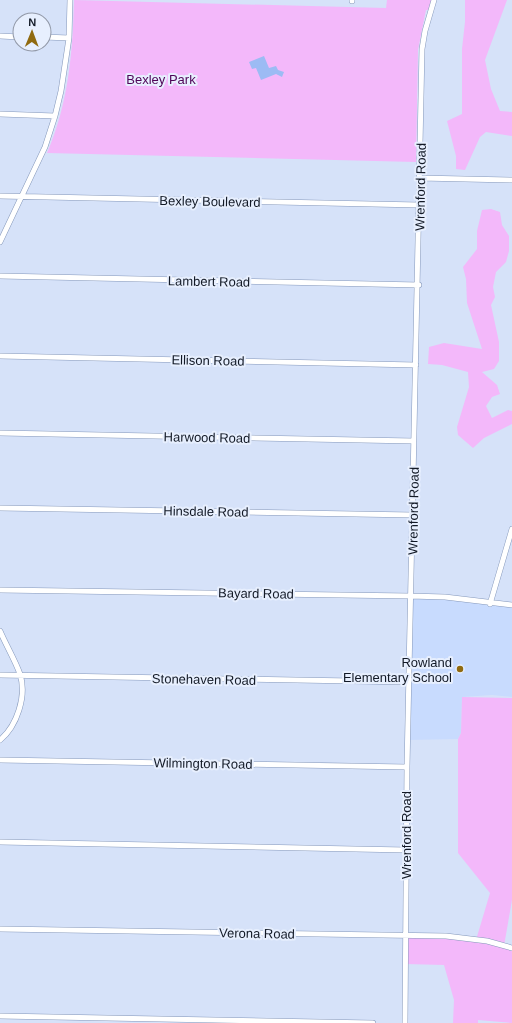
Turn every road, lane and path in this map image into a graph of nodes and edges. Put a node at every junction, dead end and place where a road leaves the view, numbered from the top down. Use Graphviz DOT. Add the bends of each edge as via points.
graph roads {
  1 [pos="70,0"];
  2 [pos="434,0"];
  3 [pos="0,36"];
  4 [pos="12,36"];
  5 [pos="52,37"];
  6 [pos="69,38"];
  7 [pos="0,114"];
  8 [pos="55,116"];
  9 [pos="420,178"];
  10 [pos="512,180"];
  11 [pos="0,196"];
  12 [pos="20,197"];
  13 [pos="419,205"];
  14 [pos="0,242"];
  15 [pos="0,276"];
  16 [pos="418,285"];
  17 [pos="0,356"];
  18 [pos="416,365"];
  19 [pos="0,433"];
  20 [pos="414,441"];
  21 [pos="0,508"];
  22 [pos="413,515"];
  23 [pos="512,529"];
  24 [pos="0,590"];
  25 [pos="410,596"];
  26 [pos="490,604"];
  27 [pos="512,605"];
  28 [pos="0,631"];
  29 [pos="0,675"];
  30 [pos="20,675"];
  31 [pos="409,682"];
  32 [pos="0,740"];
  33 [pos="0,760"];
  34 [pos="407,767"];
  35 [pos="0,842"];
  36 [pos="406,850"];
  37 [pos="0,929"];
  38 [pos="405,936"];
  39 [pos="512,948"];
  40 [pos="0,1016"];
  41 [pos="373,1023"];
  42 [pos="405,1023"];
  1 -- 6 [label="street"];
  2 -- 9 [label="street, Wrenford Road" via="422,49"];
  3 -- 4 [label="street"];
  5 -- 6 [label="street"];
  6 -- 8 [label="street"];
  7 -- 8 [label="street"];
  8 -- 12 [label="street" via="45,147"];
  9 -- 10 [label="street"];
  9 -- 13 [label="street, Wrenford Road"];
  11 -- 12 [label="street, Bexley Boulevard"];
  12 -- 13 [label="street, Bexley Boulevard"];
  12 -- 14 [label="street"];
  13 -- 16 [label="street, Wrenford Road"];
  15 -- 16 [label="street, Lambert Road"];
  16 -- 18 [label="street, Wrenford Road"];
  17 -- 18 [label="street, Ellison Road"];
  18 -- 20 [label="street, Wrenford Road"];
  19 -- 20 [label="street, Harwood Road"];
  20 -- 22 [label="street, Wrenford Road"];
  21 -- 22 [label="street, Hinsdale Road"];
  22 -- 25 [label="street, Wrenford Road"];
  23 -- 26 [label="street"];
  24 -- 25 [label="street, Bayard Road"];
  25 -- 26 [label="street, Bayard Road" via="445,597"];
  25 -- 31 [label="street, Wrenford Road"];
  26 -- 27 [label="street, Bayard Road"];
  28 -- 30 [label="street"];
  29 -- 30 [label="street, Stonehaven Road"];
  30 -- 31 [label="street, Stonehaven Road"];
  30 -- 32 [label="street" via="22,692 18,715 12,728"];
  31 -- 34 [label="street, Wrenford Road"];
  33 -- 34 [label="street, Wilmington Road"];
  34 -- 36 [label="street, Wrenford Road"];
  35 -- 36 [label="street"];
  36 -- 38 [label="street, Wrenford Road"];
  37 -- 38 [label="street, Verona Road"];
  38 -- 39 [label="street, Verona Road" via="487,941"];
  38 -- 42 [label="street, Wrenford Road"];
  40 -- 41 [label="street"];
}
